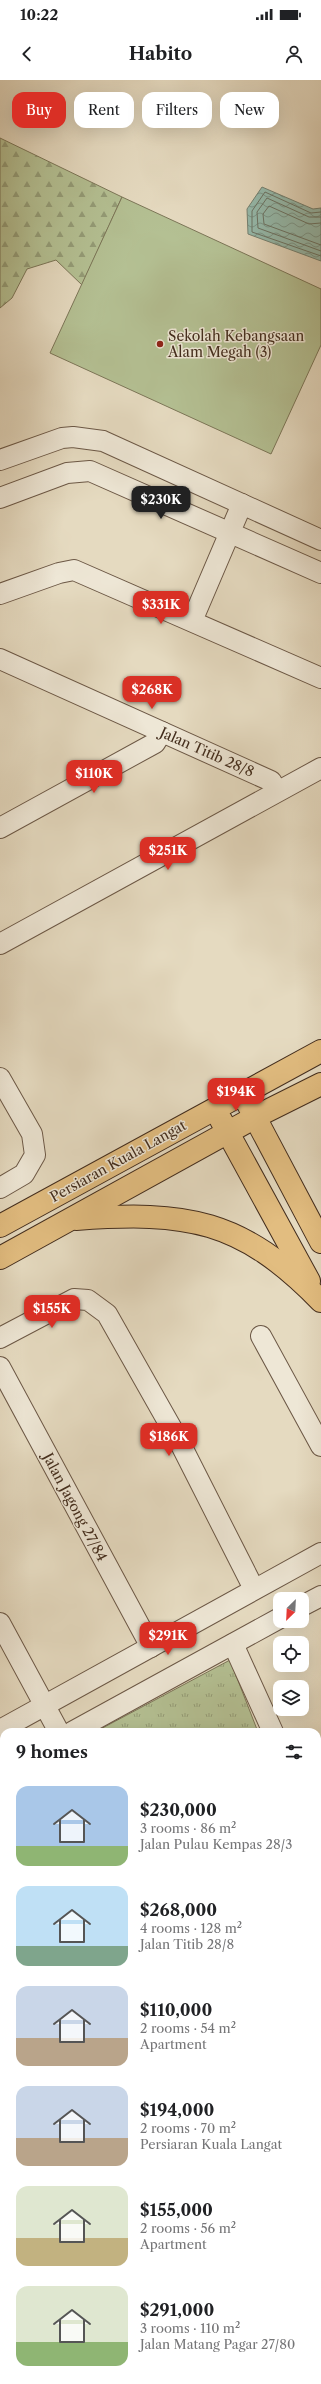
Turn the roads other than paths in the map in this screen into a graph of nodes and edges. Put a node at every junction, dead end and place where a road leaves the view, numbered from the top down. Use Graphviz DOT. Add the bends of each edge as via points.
graph roads {
  1 [pos="0,460"];
  2 [pos="0,498"];
  3 [pos="242,504"];
  4 [pos="230,533"];
  5 [pos="321,540"];
  6 [pos="321,573"];
  7 [pos="0,594"];
  8 [pos="192,621"];
  9 [pos="0,659"];
  10 [pos="321,678"];
  11 [pos="162,732"];
  12 [pos="321,768"];
  13 [pos="277,791"];
  14 [pos="0,828"];
  15 [pos="0,944"];
  16 [pos="321,1051"];
  17 [pos="0,1078"];
  18 [pos="321,1084"];
  19 [pos="242,1093"];
  20 [pos="214,1108"];
  21 [pos="255,1117"];
  22 [pos="228,1133"];
  23 [pos="0,1188"];
  24 [pos="69,1219"];
  25 [pos="0,1226"];
  26 [pos="321,1242"];
  27 [pos="0,1258"];
  28 [pos="321,1301"];
  29 [pos="261,1336"];
  30 [pos="0,1338"];
  31 [pos="0,1367"];
  32 [pos="321,1446"];
  33 [pos="321,1553"];
  34 [pos="254,1588"];
  35 [pos="321,1596"];
  36 [pos="309,1602"];
  37 [pos="273,1622"];
  38 [pos="0,1623"];
  39 [pos="233,1644"];
  40 [pos="151,1647"];
  41 [pos="46,1705"];
  42 [pos="4,1728"];
  43 [pos="57,1728"];
  44 [pos="79,1728"];
  45 [pos="271,1728"];
  1 -- 3 [label="street" via="44,443 73,436 84,437 103,441"];
  2 -- 4 [label="street" via="67,473 90,471"];
  3 -- 4 [label="street"];
  3 -- 5 [label="street"];
  4 -- 6 [label="street"];
  4 -- 8 [label="street"];
  7 -- 8 [label="street" via="74,570"];
  8 -- 10 [label="street"];
  9 -- 11 [label="street, Jalan Titib 28/8"];
  11 -- 13 [label="street, Jalan Titib 28/8" via="271,781"];
  11 -- 14 [label="street" via="155,743"];
  12 -- 13 [label="street"];
  13 -- 15 [label="street"];
  16 -- 19 [label="main road, Persiaran Kuala Langat"];
  17 -- 23 [label="street" via="32,1134 35,1155 24,1174"];
  18 -- 21 [label="main road, Persiaran Kuala Langat"];
  19 -- 20 [label="main road, Persiaran Kuala Langat"];
  19 -- 21 [label="main road"];
  20 -- 22 [label="main road"];
  20 -- 25 [label="main road, Persiaran Kuala Langat"];
  21 -- 22 [label="main road, Persiaran Kuala Langat"];
  21 -- 26 [label="main road"];
  22 -- 24 [label="main road, Persiaran Kuala Langat"];
  22 -- 28 [label="main road"];
  24 -- 27 [label="main road, Persiaran Kuala Langat"];
  24 -- 28 [label="main road" via="130,1216 204,1223 254,1244 299,1278"];
  29 -- 32 [label="street"];
  30 -- 34 [label="street" via="74,1299 88,1300 107,1314 180,1443"];
  31 -- 40 [label="street, Jalan Jagong 27/84"];
  33 -- 34 [label="street"];
  34 -- 40 [label="street"];
  35 -- 36 [label="street"];
  37 -- 39 [label="street"];
  38 -- 41 [label="street"];
  39 -- 44 [label="street"];
  39 -- 45 [label="street"];
  40 -- 41 [label="street"];
  41 -- 42 [label="street"];
  41 -- 43 [label="street"];
}
